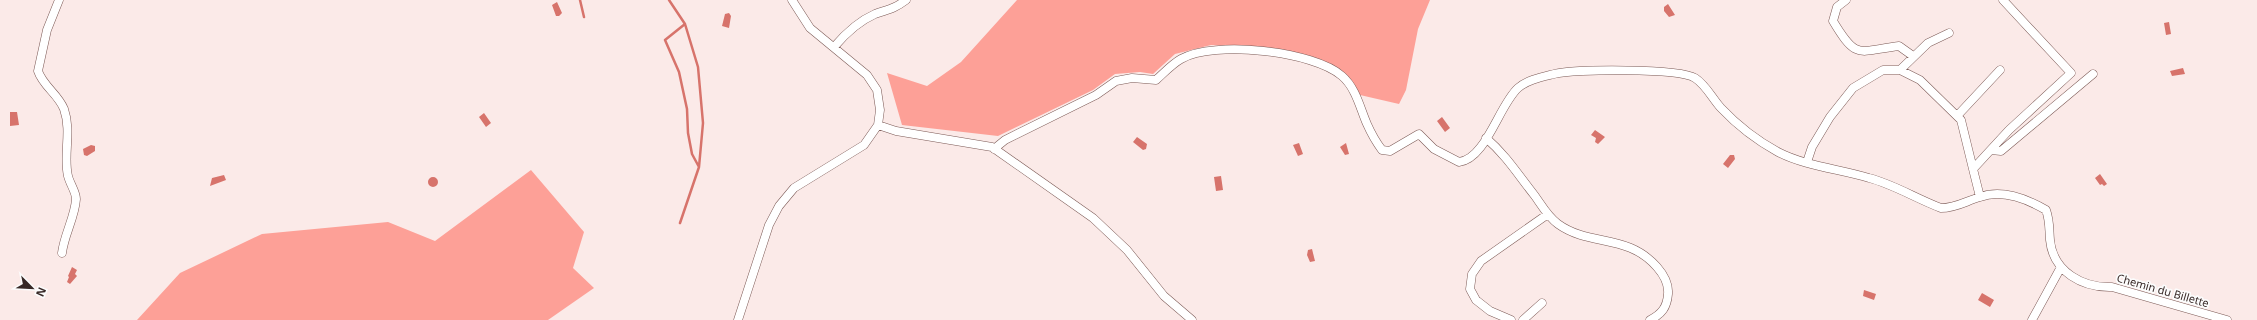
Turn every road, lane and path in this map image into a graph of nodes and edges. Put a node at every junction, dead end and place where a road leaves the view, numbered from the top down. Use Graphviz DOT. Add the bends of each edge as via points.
graph roads {
  1 [pos="59,0"];
  2 [pos="792,0"];
  3 [pos="906,0"];
  4 [pos="1846,0"];
  5 [pos="2003,0"];
  6 [pos="1949,33"];
  7 [pos="834,47"];
  8 [pos="1913,56"];
  9 [pos="1900,70"];
  10 [pos="2000,70"];
  11 [pos="2092,74"];
  12 [pos="1957,116"];
  13 [pos="878,126"];
  14 [pos="1486,138"];
  15 [pos="994,148"];
  16 [pos="1991,150"];
  17 [pos="1807,162"];
  18 [pos="1973,169"];
  19 [pos="1980,197"];
  20 [pos="1548,214"];
  21 [pos="62,253"];
  22 [pos="2062,267"];
  23 [pos="1542,303"];
  24 [pos="738,320"];
  25 [pos="1192,320"];
  26 [pos="1511,320"];
  27 [pos="1524,320"];
  28 [pos="1650,320"];
  29 [pos="2032,320"];
  30 [pos="2227,320"];
  1 -- 21 [label="street" via="47,30 38,71 61,104 68,126 68,176 76,198 64,237"];
  2 -- 7 [label="street" via="810,28"];
  3 -- 7 [label="street" via="893,9 874,15 853,27"];
  4 -- 8 [label="street" via="1837,7 1833,22 1853,49 1869,51 1899,46"];
  5 -- 16 [label="street" via="2071,73"];
  6 -- 8 [label="street" via="1928,43"];
  7 -- 13 [label="street" via="867,75 877,90 880,110"];
  8 -- 9 [label="street"];
  9 -- 12 [label="street" via="1920,80"];
  9 -- 17 [label="street" via="1883,70 1853,88 1830,117 1812,147"];
  10 -- 12 [label="street"];
  11 -- 16 [label="street" via="2001,151"];
  12 -- 18 [label="street" via="1961,120"];
  13 -- 15 [label="street"];
  13 -- 24 [label="street" via="864,145 794,188 779,206 769,224"];
  14 -- 15 [label="street" via="1471,158 1459,162 1434,149 1419,134 1402,146 1385,152 1376,142 1356,96 1343,76 1335,71 1299,56 1276,52 1209,50 1182,58 1156,80 1132,78 1116,81 1096,95 1005,140"];
  14 -- 17 [label="street" via="1517,89 1526,82 1561,72 1671,72 1695,78 1741,129 1780,152"];
  14 -- 20 [label="street" via="1502,152"];
  15 -- 25 [label="street" via="1093,218 1127,250 1164,296"];
  16 -- 18 [label="street"];
  17 -- 19 [label="street" via="1870,178 1941,208 1953,208"];
  18 -- 19 [label="street"];
  19 -- 22 [label="street, Chemin du Billette" via="1999,194 2021,198 2046,210 2053,254"];
  20 -- 26 [label="street" via="1480,261 1472,274 1470,289 1476,300 1490,311"];
  20 -- 28 [label="street" via="1571,232 1619,242 1636,249 1653,262 1664,274 1668,289 1667,303 1660,315"];
  22 -- 29 [label="street"];
  22 -- 30 [label="street, Chemin du Billette" via="2074,279 2086,285 2097,288 2112,287"];
  23 -- 27 [label="street"];
}
